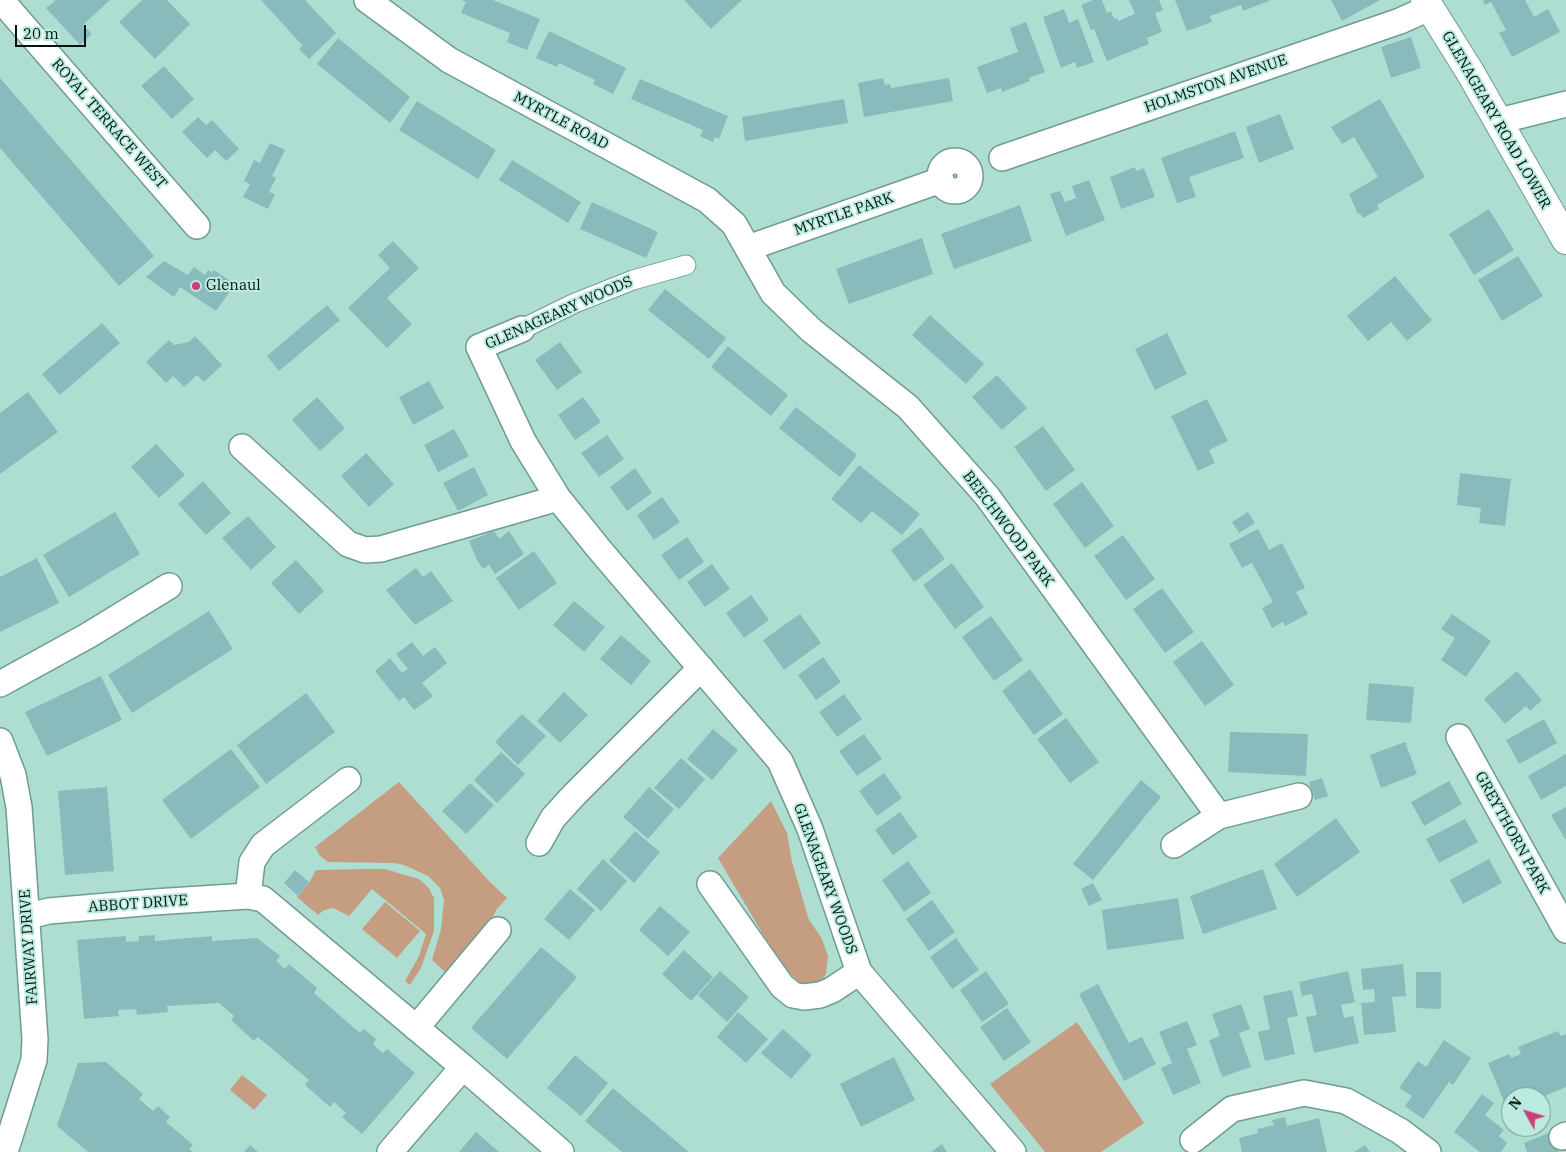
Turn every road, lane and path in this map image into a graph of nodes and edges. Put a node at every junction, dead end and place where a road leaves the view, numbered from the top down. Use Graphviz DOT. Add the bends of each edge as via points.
graph roads {
  1 [pos="366,0"];
  2 [pos="9,3"];
  3 [pos="1427,4"];
  4 [pos="1566,104"];
  5 [pos="1499,121"];
  6 [pos="1002,158"];
  7 [pos="941,180"];
  8 [pos="197,226"];
  9 [pos="1566,240"];
  10 [pos="748,248"];
  11 [pos="686,264"];
  12 [pos="522,329"];
  13 [pos="242,447"];
  14 [pos="558,498"];
  15 [pos="169,586"];
  16 [pos="701,668"];
  17 [pos="0,684"];
  18 [pos="1459,737"];
  19 [pos="0,741"];
  20 [pos="348,780"];
  21 [pos="1299,796"];
  22 [pos="1219,816"];
  23 [pos="539,843"];
  24 [pos="1174,845"];
  25 [pos="710,884"];
  26 [pos="248,896"];
  27 [pos="28,916"];
  28 [pos="498,930"];
  29 [pos="1566,930"];
  30 [pos="859,972"];
  31 [pos="416,1028"];
  32 [pos="463,1067"];
  33 [pos="1192,1140"];
  34 [pos="5,1152"];
  35 [pos="390,1152"];
  36 [pos="561,1152"];
  37 [pos="1013,1152"];
  38 [pos="1428,1152"];
  1 -- 10 [label="street, MYRTLE ROAD" via="449,60 707,200 734,224"];
  2 -- 8 [label="street, ROYAL TERRACE WEST"];
  3 -- 5 [label="main road, GLENAGEARY ROAD LOWER"];
  3 -- 6 [label="street, HOLMSTON AVENUE" via="1400,21"];
  4 -- 5 [label="street"];
  5 -- 9 [label="main road, GLENAGEARY ROAD LOWER"];
  7 -- 10 [label="street, MYRTLE PARK"];
  10 -- 22 [label="street, BEECHWOOD PARK" via="773,293 811,330 908,407 987,496"];
  11 -- 12 [label="street, GLENAGEARY WOODS" via="616,286"];
  12 -- 14 [label="street, GLENAGEARY WOODS" via="479,347 523,441"];
  13 -- 14 [label="street" via="348,544 365,550 381,549"];
  14 -- 16 [label="street, GLENAGEARY WOODS"];
  15 -- 17 [label="street"];
  16 -- 23 [label="street" via="575,794 553,818"];
  16 -- 30 [label="street, GLENAGEARY WOODS" via="780,761 810,828"];
  18 -- 29 [label="street, GREYTHORN PARK"];
  19 -- 27 [label="street, FAIRWAY DRIVE" via="13,775 19,807"];
  20 -- 26 [label="street" via="263,845 252,862"];
  21 -- 22 [label="street"];
  22 -- 24 [label="street"];
  25 -- 30 [label="street, GLENAGEARY WOODS" via="782,986 792,995 820,995"];
  26 -- 27 [label="street, ABBOT DRIVE" via="55,911"];
  26 -- 31 [label="street, ABBOT DRIVE" via="263,899 276,908"];
  27 -- 34 [label="street, FAIRWAY DRIVE" via="36,1039 34,1060"];
  28 -- 31 [label="street"];
  30 -- 37 [label="street, GLENAGEARY WOODS"];
  31 -- 32 [label="street, ABBOT DRIVE"];
  32 -- 35 [label="street"];
  32 -- 36 [label="street, ABBOT DRIVE"];
  33 -- 38 [label="street" via="1232,1109 1304,1093 1346,1101 1400,1131"];
}
